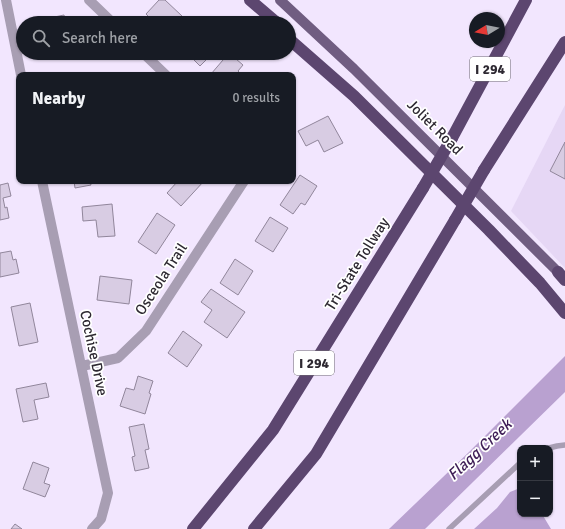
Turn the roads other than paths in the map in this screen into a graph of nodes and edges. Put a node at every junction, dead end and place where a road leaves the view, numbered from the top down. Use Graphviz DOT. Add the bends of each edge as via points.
graph roads {
  1 [pos="6,0"];
  2 [pos="89,0"];
  3 [pos="250,0"];
  4 [pos="280,0"];
  5 [pos="526,0"];
  6 [pos="106,16"];
  7 [pos="268,16"];
  8 [pos="296,38"];
  9 [pos="565,42"];
  10 [pos="296,45"];
  11 [pos="16,50"];
  12 [pos="18,60"];
  13 [pos="150,60"];
  14 [pos="20,72"];
  15 [pos="163,72"];
  16 [pos="43,184"];
  17 [pos="242,184"];
  18 [pos="561,274"];
  19 [pos="565,300"];
  20 [pos="565,312"];
  21 [pos="82,366"];
  22 [pos="565,445"];
  23 [pos="553,447"];
  24 [pos="517,466"];
  25 [pos="92,529"];
  26 [pos="193,529"];
  27 [pos="254,529"];
  28 [pos="449,529"];
  1 -- 11 [label="street"];
  2 -- 6 [label="street"];
  3 -- 7 [label="highway"];
  4 -- 18 [label="main road, Joliet Road" via="354,69"];
  5 -- 26 [label="highway, Tri-State Tollway / I 294, bridge" via="423,188 272,430"];
  8 -- 19 [label="highway, Joliet Road" via="358,92 490,221"];
  9 -- 27 [label="highway, bridge" via="484,170 316,454"];
  10 -- 20 [label="highway" via="354,96 433,174"];
  12 -- 14 [label="street"];
  13 -- 15 [label="street"];
  16 -- 21 [label="street, Cochise Drive"];
  17 -- 21 [label="street, Osceola Trail" via="146,331 118,358"];
  21 -- 25 [label="street, Cochise Drive" via="108,493 101,519"];
  22 -- 23 [label="lane"];
  24 -- 28 [label="lane"];
}
